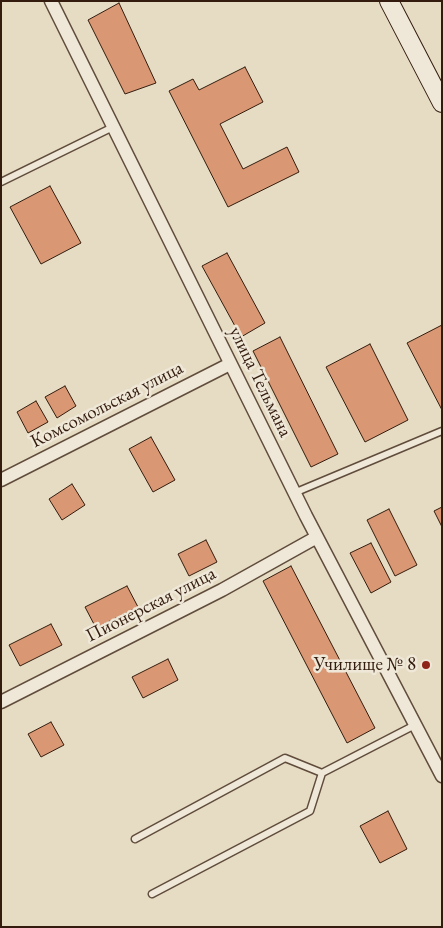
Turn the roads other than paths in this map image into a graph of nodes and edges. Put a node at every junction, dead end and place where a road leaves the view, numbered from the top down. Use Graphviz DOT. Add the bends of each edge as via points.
graph roads {
  1 [pos="50,1"];
  2 [pos="390,1"];
  3 [pos="442,103"];
  4 [pos="113,127"];
  5 [pos="1,182"];
  6 [pos="230,364"];
  7 [pos="442,431"];
  8 [pos="1,480"];
  9 [pos="294,493"];
  10 [pos="317,537"];
  11 [pos="1,702"];
  12 [pos="415,725"];
  13 [pos="322,773"];
  14 [pos="442,776"];
  15 [pos="135,839"];
  16 [pos="152,894"];
  1 -- 4 [label="street, улица Тельмана"];
  2 -- 3 [label="main road"];
  4 -- 5 [label="lane"];
  4 -- 6 [label="street, улица Тельмана"];
  6 -- 8 [label="street, Комсомольская улица"];
  6 -- 9 [label="street, улица Тельмана"];
  7 -- 9 [label="lane"];
  9 -- 10 [label="street, улица Тельмана"];
  10 -- 11 [label="street, Пионерская улица" via="222,590"];
  10 -- 12 [label="street, улица Тельмана"];
  12 -- 13 [label="lane"];
  12 -- 14 [label="street, улица Тельмана"];
  13 -- 15 [label="lane" via="285,758"];
  13 -- 16 [label="lane" via="310,811"];
}
